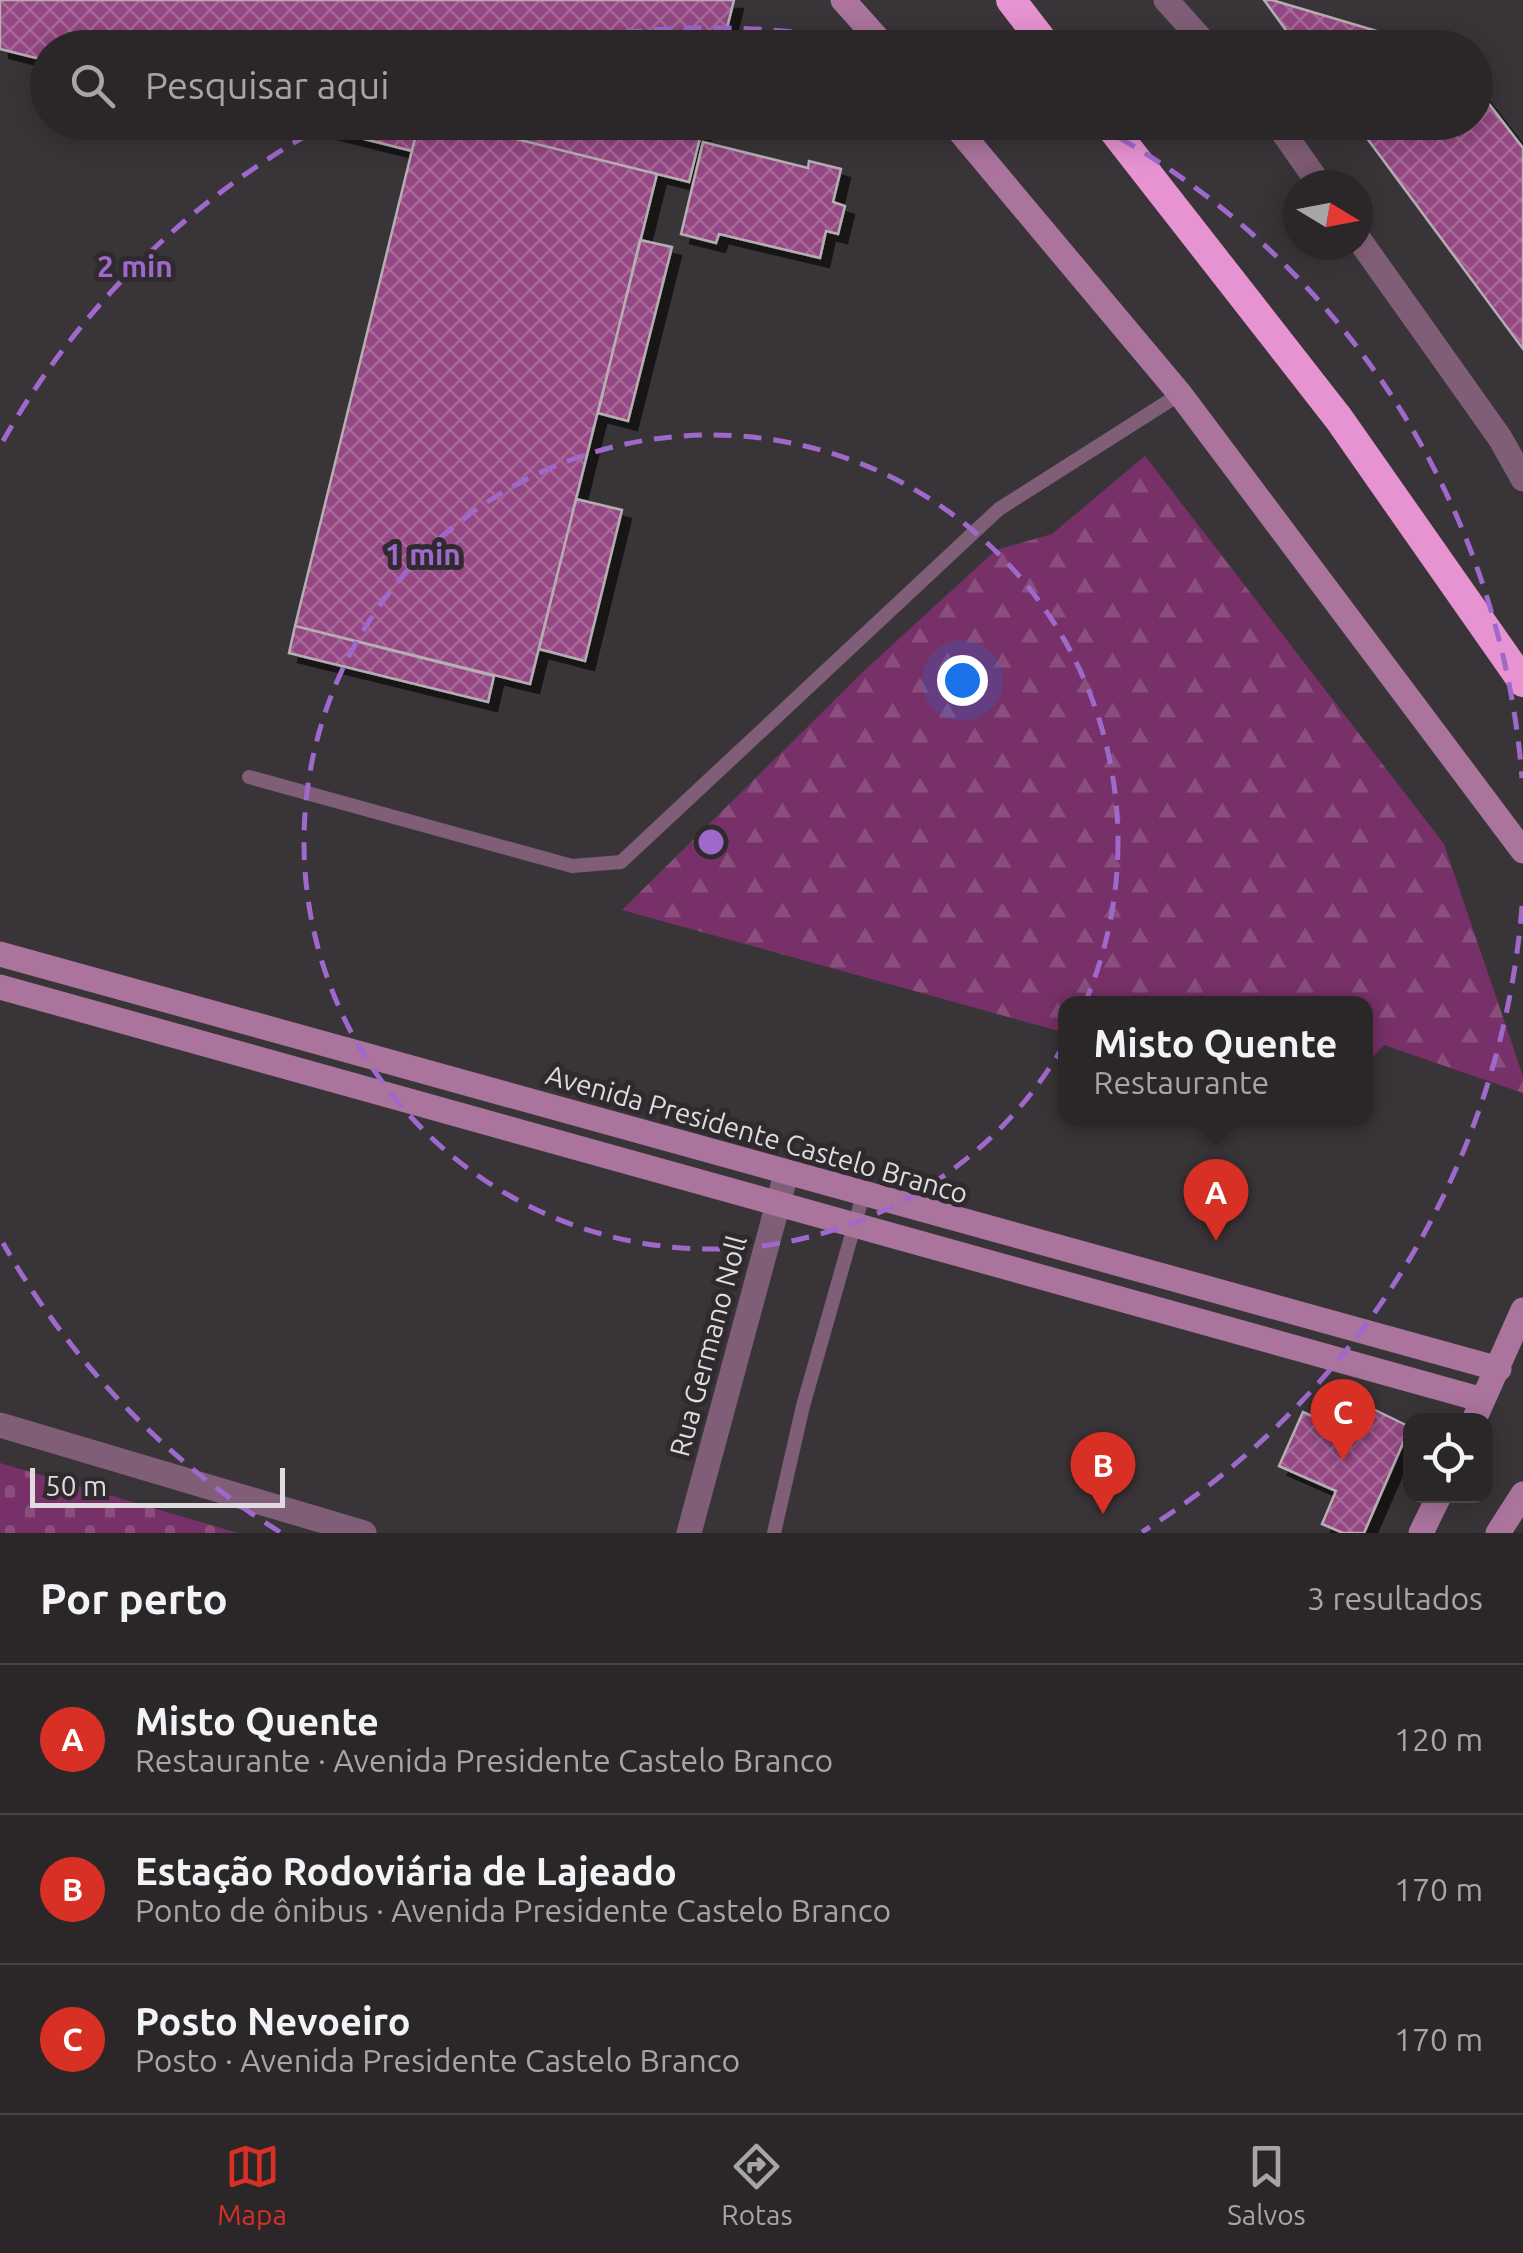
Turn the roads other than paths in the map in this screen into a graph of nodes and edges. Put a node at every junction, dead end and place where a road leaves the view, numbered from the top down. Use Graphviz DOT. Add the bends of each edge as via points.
graph roads {
  1 [pos="843,0"];
  2 [pos="1011,0"];
  3 [pos="1166,0"];
  4 [pos="870,30"];
  5 [pos="1034,30"];
  6 [pos="1193,30"];
  7 [pos="967,140"];
  8 [pos="1121,140"];
  9 [pos="1289,140"];
  10 [pos="1310,170"];
  11 [pos="1373,258"];
  12 [pos="1180,394"];
  13 [pos="1512,440"];
  14 [pos="1523,478"];
  15 [pos="1523,682"];
  16 [pos="249,777"];
  17 [pos="1523,851"];
  18 [pos="0,954"];
  19 [pos="0,986"];
  20 [pos="403,1066"];
  21 [pos="395,1097"];
  22 [pos="786,1174"];
  23 [pos="863,1195"];
  24 [pos="777,1206"];
  25 [pos="855,1227"];
  26 [pos="1523,1310"];
  27 [pos="1499,1369"];
  28 [pos="1478,1410"];
  29 [pos="0,1425"];
  30 [pos="1523,1494"];
  31 [pos="1436,1503"];
  32 [pos="364,1533"];
  33 [pos="689,1533"];
  34 [pos="774,1533"];
  35 [pos="1422,1533"];
  36 [pos="1498,1533"];
  1 -- 4 [label="main road"];
  2 -- 5 [label="highway"];
  3 -- 6 [label="street"];
  7 -- 12 [label="main road"];
  8 -- 15 [label="highway" via="1339,420"];
  9 -- 10 [label="street"];
  11 -- 13 [label="street"];
  12 -- 16 [label="lane" via="999,510 621,862 572,866"];
  12 -- 17 [label="main road"];
  13 -- 14 [label="street"];
  18 -- 20 [label="main road, Avenida Presidente Castelo Branco"];
  19 -- 21 [label="main road"];
  20 -- 21 [label="main road"];
  20 -- 22 [label="main road, Avenida Presidente Castelo Branco"];
  21 -- 24 [label="main road"];
  22 -- 23 [label="main road, Avenida Presidente Castelo Branco"];
  22 -- 24 [label="street, Rua Germano Noll"];
  23 -- 25 [label="lane"];
  23 -- 27 [label="main road, Avenida Presidente Castelo Branco"];
  24 -- 25 [label="main road"];
  24 -- 33 [label="street, Rua Germano Noll"];
  25 -- 28 [label="main road"];
  25 -- 34 [label="lane"];
  26 -- 27 [label="main road"];
  27 -- 28 [label="main road"];
  29 -- 32 [label="street"];
  30 -- 36 [label="main road"];
  31 -- 35 [label="main road"];
}
